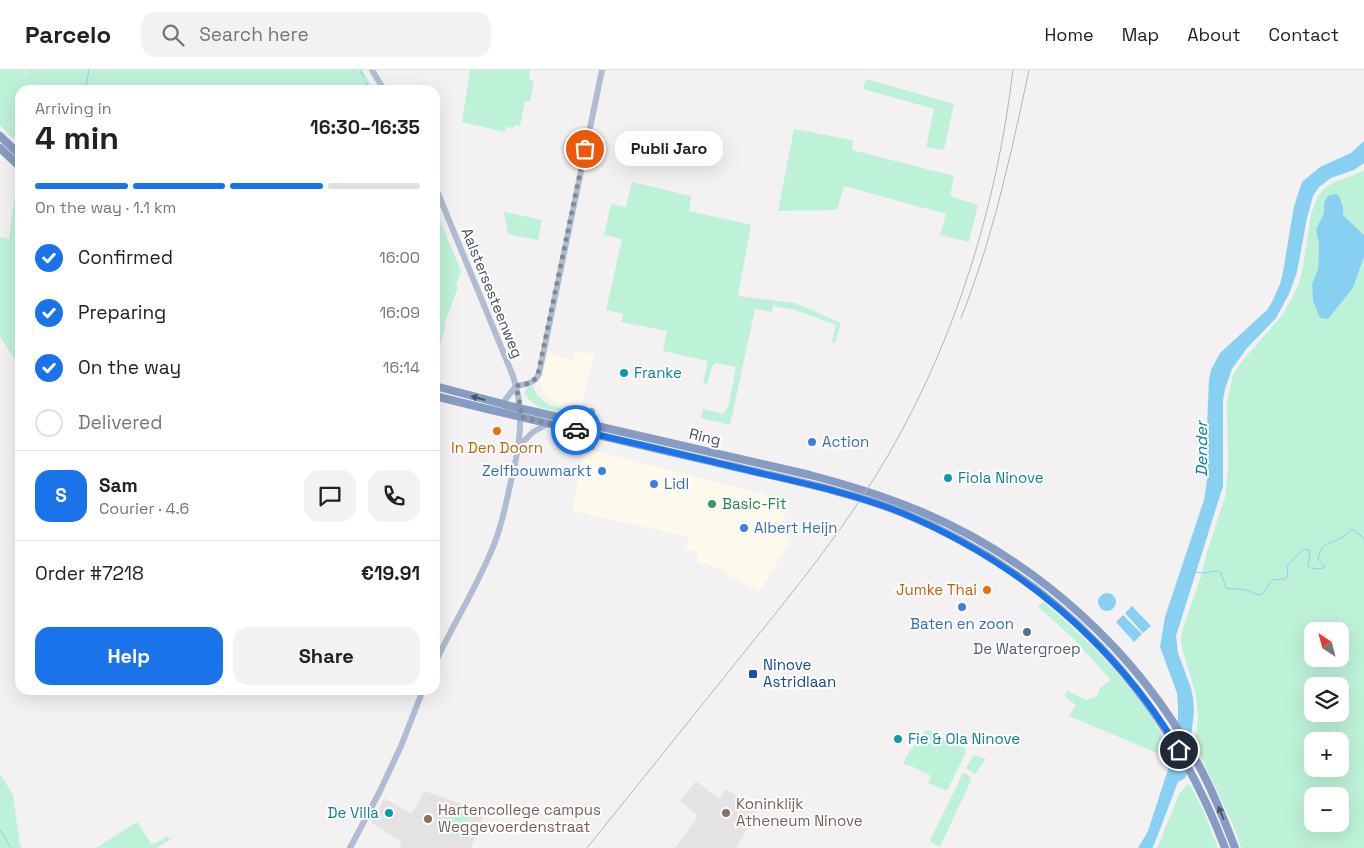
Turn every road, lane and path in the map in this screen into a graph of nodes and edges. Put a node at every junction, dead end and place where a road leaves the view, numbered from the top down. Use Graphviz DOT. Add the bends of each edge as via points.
graph roads {
  1 [pos="372,70"];
  2 [pos="602,70"];
  3 [pos="381,85"];
  4 [pos="0,136"];
  5 [pos="0,148"];
  6 [pos="15,150"];
  7 [pos="15,162"];
  8 [pos="440,198"];
  9 [pos="516,386"];
  10 [pos="440,387"];
  11 [pos="440,397"];
  12 [pos="502,404"];
  13 [pos="521,408"];
  14 [pos="591,412"];
  15 [pos="521,417"];
  16 [pos="577,421"];
  17 [pos="549,423"];
  18 [pos="570,429"];
  19 [pos="596,435"];
  20 [pos="519,446"];
  21 [pos="440,653"];
  22 [pos="421,695"];
  23 [pos="350,848"];
  24 [pos="1225,848"];
  25 [pos="1235,848"];
  1 -- 3 [label="main road"];
  2 -- 9 [label="main road" via="538,374 532,382"];
  4 -- 6 [label="highway"];
  5 -- 7 [label="highway"];
  8 -- 9 [label="main road, Aalstersesteenweg"];
  9 -- 12 [label="main road"];
  9 -- 13 [label="main road, Aalstersesteenweg"];
  12 -- 10 [label="highway, Ring, one-way"];
  11 -- 15 [label="highway, Ring"];
  12 -- 13 [label="highway, Ring"];
  13 -- 15 [label="main road, Aalstersesteenweg"];
  13 -- 16 [label="highway, Ring"];
  14 -- 16 [label="highway"];
  15 -- 17 [label="highway, Ring"];
  15 -- 20 [label="main road, Aalstersesteenweg"];
  25 -- 16 [label="highway, Ring, one-way" via="1189,749 1130,666 1077,612 1008,558 965,533 882,496 810,475"];
  17 -- 18 [label="highway, Ring"];
  17 -- 20 [label="main road" via="533,432"];
  18 -- 19 [label="highway, Ring"];
  18 -- 19 [label="highway" via="587,445"];
  19 -- 24 [label="highway, Ring" via="879,504 960,540 1004,566 1071,618 1124,673 1160,720 1186,762"];
  20 -- 21 [label="main road, Aalstersesteenweg" via="494,545"];
  22 -- 23 [label="main road" via="380,791"];
}
